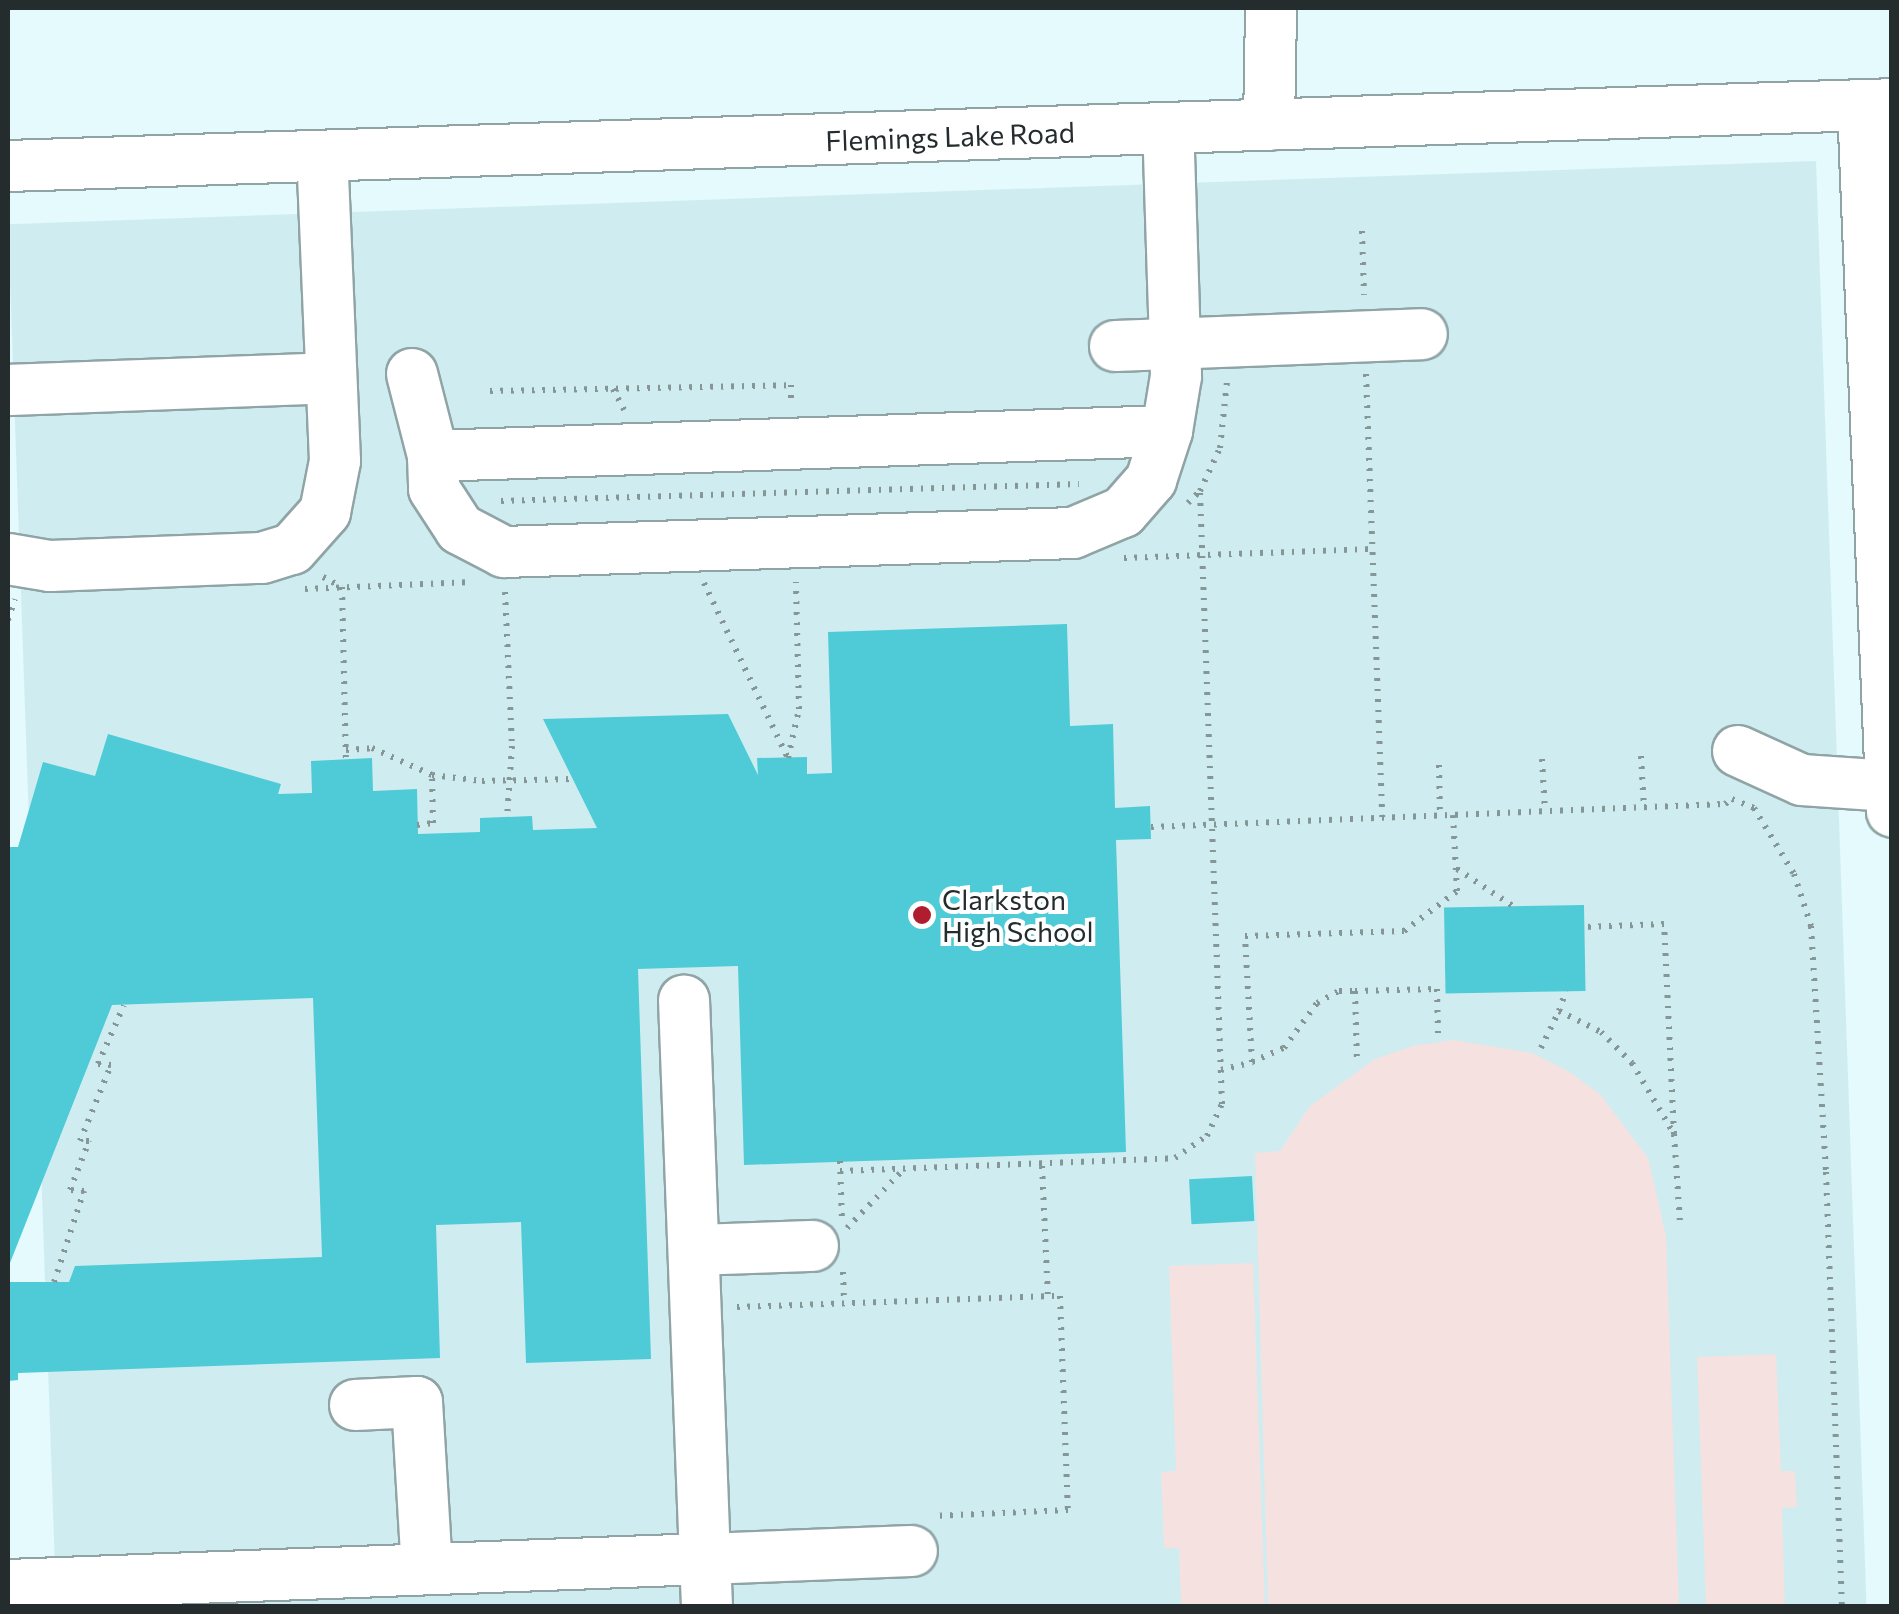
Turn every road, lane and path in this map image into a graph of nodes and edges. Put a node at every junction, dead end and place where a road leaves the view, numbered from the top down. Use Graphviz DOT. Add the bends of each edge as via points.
graph roads {
  1 [pos="1271,8"];
  2 [pos="1877,105"];
  3 [pos="1269,125"];
  4 [pos="1168,128"];
  5 [pos="322,156"];
  6 [pos="8,166"];
  7 [pos="1362,231"];
  8 [pos="1364,314"];
  9 [pos="1422,334"];
  10 [pos="1175,344"];
  11 [pos="1116,346"];
  12 [pos="1366,373"];
  13 [pos="412,374"];
  14 [pos="331,378"];
  15 [pos="8,390"];
  16 [pos="490,391"];
  17 [pos="792,418"];
  18 [pos="1168,431"];
  19 [pos="433,456"];
  20 [pos="1084,484"];
  21 [pos="1200,490"];
  22 [pos="501,501"];
  23 [pos="329,558"];
  24 [pos="468,570"];
  25 [pos="796,571"];
  26 [pos="699,574"];
  27 [pos="486,576"];
  28 [pos="12,579"];
  29 [pos="505,581"];
  30 [pos="8,620"];
  31 [pos="346,750"];
  32 [pos="1640,756"];
  33 [pos="346,760"];
  34 [pos="1542,760"];
  35 [pos="1439,765"];
  36 [pos="432,775"];
  37 [pos="1735,775"];
  38 [pos="573,779"];
  39 [pos="509,782"];
  40 [pos="1890,786"];
  41 [pos="1644,808"];
  42 [pos="1892,811"];
  43 [pos="1545,812"];
  44 [pos="1453,815"];
  45 [pos="1440,816"];
  46 [pos="507,817"];
  47 [pos="1382,818"];
  48 [pos="418,825"];
  49 [pos="1212,825"];
  50 [pos="1151,827"];
  51 [pos="1456,868"];
  52 [pos="1516,908"];
  53 [pos="1584,927"];
  54 [pos="1566,990"];
  55 [pos="1355,991"];
  56 [pos="684,1000"];
  57 [pos="124,1005"];
  58 [pos="1558,1011"];
  59 [pos="1438,1033"];
  60 [pos="1541,1048"];
  61 [pos="1356,1061"];
  62 [pos="1252,1062"];
  63 [pos="1221,1070"];
  64 [pos="1674,1134"];
  65 [pos="1042,1166"];
  66 [pos="903,1170"];
  67 [pos="840,1172"];
  68 [pos="1680,1221"];
  69 [pos="828,1240"];
  70 [pos="696,1250"];
  71 [pos="54,1282"];
  72 [pos="1048,1296"];
  73 [pos="720,1308"];
  74 [pos="355,1405"];
  75 [pos="1068,1510"];
  76 [pos="912,1550"];
  77 [pos="428,1569"];
  78 [pos="706,1583"];
  79 [pos="8,1586"];
  80 [pos="1842,1606"];
  1 -- 3 [label="street"];
  2 -- 3 [label="street, Flemings Lake Road"];
  2 -- 40 [label="street"];
  3 -- 4 [label="street, Flemings Lake Road"];
  4 -- 5 [label="street, Flemings Lake Road"];
  4 -- 10 [label="street"];
  5 -- 6 [label="street, Flemings Lake Road"];
  5 -- 14 [label="street"];
  7 -- 8 [label="path"];
  9 -- 10 [label="street"];
  10 -- 11 [label="street"];
  10 -- 18 [label="street"];
  12 -- 47 [label="path"];
  13 -- 19 [label="street"];
  14 -- 15 [label="street"];
  14 -- 28 [label="street" via="334,460 325,512 292,549 262,558 50,566"];
  16 -- 17 [label="path" via="790,386"];
  18 -- 19 [label="street"];
  18 -- 19 [label="street" via="1151,480 1122,512 1072,533 504,552 460,529 434,490"];
  20 -- 22 [label="path"];
  21 -- 49 [label="path"];
  23 -- 31 [label="path" via="320,575 342,587"];
  24 -- 27 [label="path"];
  25 -- 26 [label="path" via="799,709 788,758"];
  28 -- 30 [label="path"];
  29 -- 39 [label="path"];
  31 -- 33 [label="path"];
  31 -- 36 [label="path" via="372,748"];
  32 -- 41 [label="path"];
  34 -- 43 [label="path"];
  35 -- 45 [label="path"];
  36 -- 39 [label="path"];
  36 -- 48 [label="path" via="433,823"];
  37 -- 40 [label="street"];
  37 -- 41 [label="path" via="1725,804"];
  37 -- 80 [label="path" via="1794,874 1810,926"];
  38 -- 39 [label="path"];
  39 -- 46 [label="path"];
  40 -- 42 [label="street"];
  41 -- 43 [label="path"];
  43 -- 44 [label="path"];
  44 -- 45 [label="path"];
  44 -- 51 [label="path"];
  45 -- 47 [label="path"];
  47 -- 49 [label="path"];
  49 -- 50 [label="path"];
  49 -- 63 [label="path"];
  51 -- 52 [label="path"];
  51 -- 62 [label="path" via="1457,890 1404,931 1245,936"];
  53 -- 64 [label="path" via="1664,924"];
  54 -- 58 [label="path"];
  55 -- 59 [label="path" via="1437,989"];
  55 -- 61 [label="path"];
  55 -- 62 [label="path" via="1318,1003 1284,1048"];
  56 -- 70 [label="street"];
  57 -- 71 [label="path" via="98,1064 111,1065 80,1141 89,1142 70,1190 84,1191"];
  58 -- 60 [label="path"];
  58 -- 64 [label="path" via="1600,1032 1632,1063"];
  62 -- 63 [label="path"];
  63 -- 65 [label="path" via="1222,1104 1208,1136 1176,1158"];
  64 -- 68 [label="path"];
  65 -- 66 [label="path"];
  65 -- 72 [label="path"];
  66 -- 67 [label="path"];
  66 -- 69 [label="path"];
  69 -- 70 [label="street"];
  70 -- 78 [label="street"];
  72 -- 73 [label="path"];
  72 -- 75 [label="path" via="1060,1296"];
  74 -- 77 [label="street" via="418,1402"];
  76 -- 78 [label="street"];
  77 -- 78 [label="street"];
  77 -- 79 [label="street"];
}
